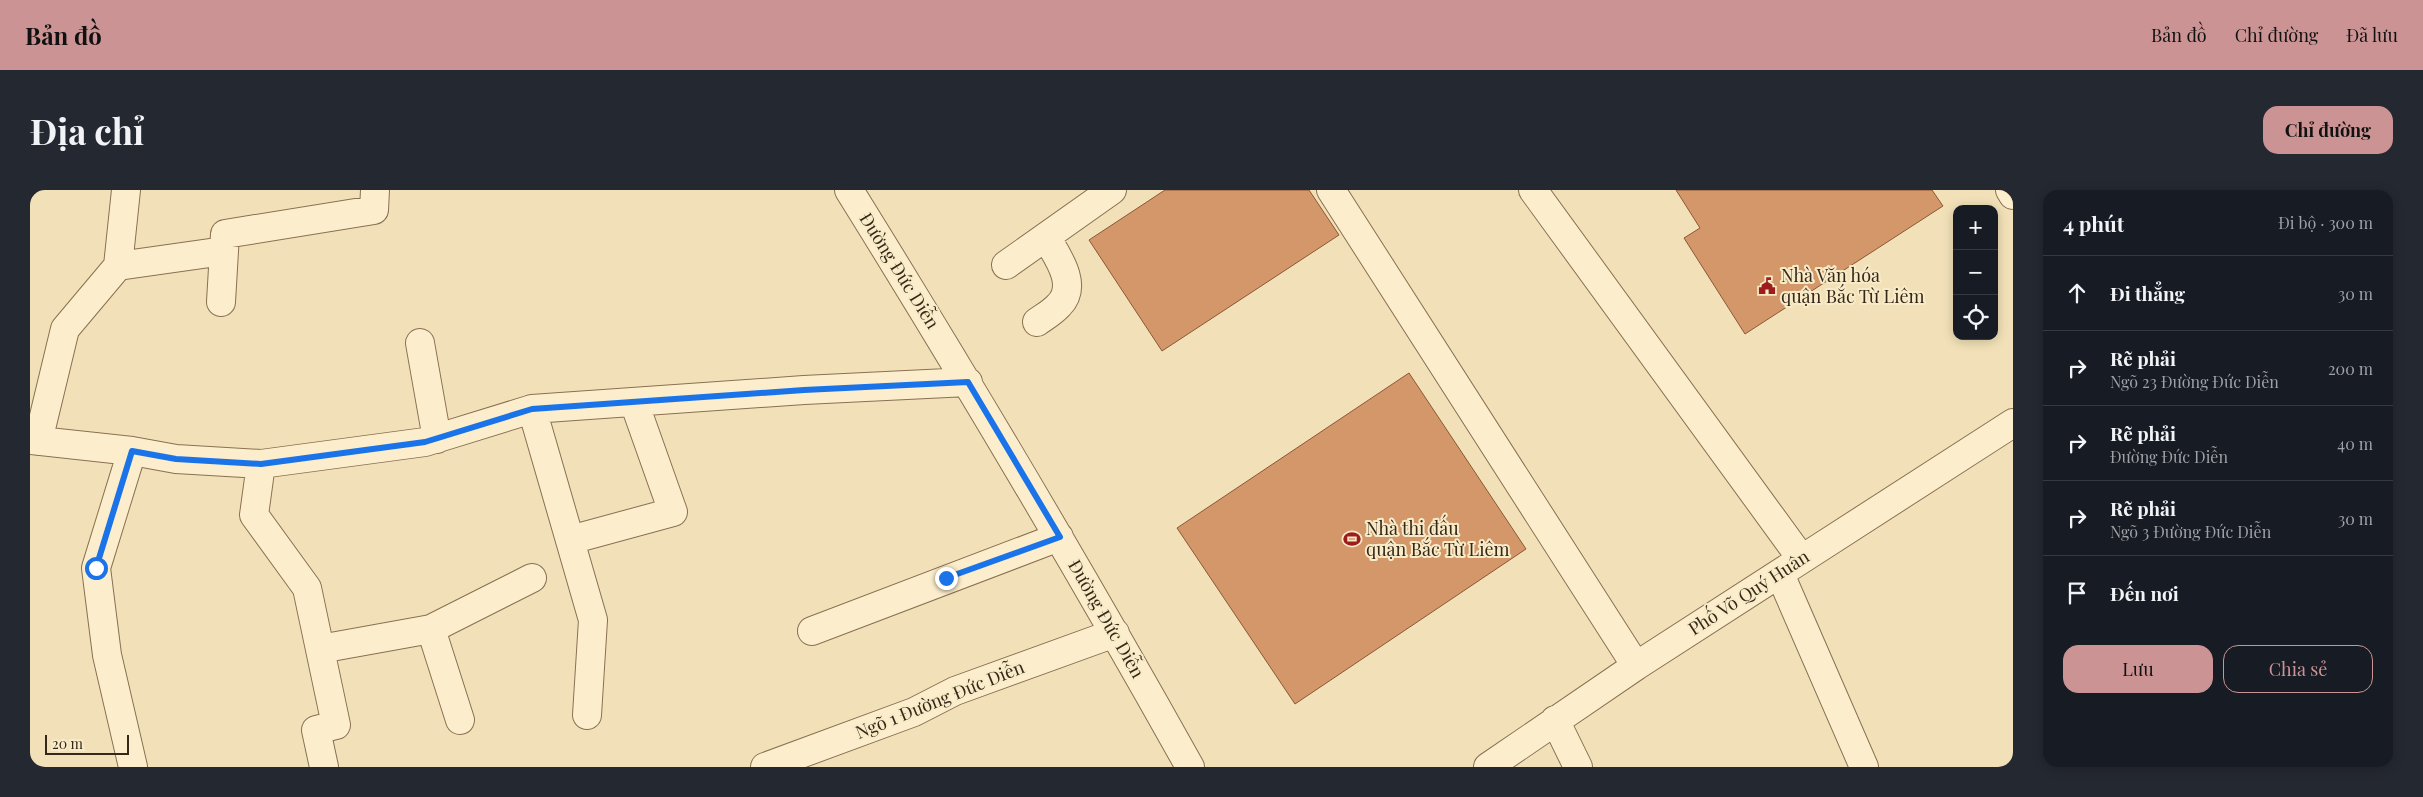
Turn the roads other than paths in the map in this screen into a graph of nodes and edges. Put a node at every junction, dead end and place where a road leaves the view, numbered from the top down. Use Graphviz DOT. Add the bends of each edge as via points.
graph roads {
  1 [pos="126,190"];
  2 [pos="375,190"];
  3 [pos="849,190"];
  4 [pos="1112,190"];
  5 [pos="1331,190"];
  6 [pos="1533,190"];
  7 [pos="2010,190"];
  8 [pos="2013,195"];
  9 [pos="1046,237"];
  10 [pos="224,251"];
  11 [pos="1006,265"];
  12 [pos="118,266"];
  13 [pos="221,302"];
  14 [pos="1037,322"];
  15 [pos="420,344"];
  16 [pos="968,382"];
  17 [pos="634,402"];
  18 [pos="532,409"];
  19 [pos="2011,431"];
  20 [pos="437,439"];
  21 [pos="34,440"];
  22 [pos="132,451"];
  23 [pos="261,464"];
  24 [pos="1060,537"];
  25 [pos="570,540"];
  26 [pos="1791,566"];
  27 [pos="532,578"];
  28 [pos="431,629"];
  29 [pos="812,631"];
  30 [pos="1115,632"];
  31 [pos="320,649"];
  32 [pos="1636,666"];
  33 [pos="587,716"];
  34 [pos="460,720"];
  35 [pos="1555,720"];
  36 [pos="133,767"];
  37 [pos="324,767"];
  38 [pos="765,767"];
  39 [pos="1190,767"];
  40 [pos="1488,767"];
  41 [pos="1578,767"];
  42 [pos="1864,767"];
  1 -- 12 [label="street"];
  2 -- 10 [label="street" via="374,210 225,234"];
  3 -- 16 [label="street, Đường Đức Diễn"];
  4 -- 9 [label="street"];
  5 -- 32 [label="street"];
  6 -- 26 [label="street"];
  7 -- 8 [label="street"];
  9 -- 11 [label="street"];
  9 -- 14 [label="street" via="1066,276 1067,292 1060,305"];
  10 -- 12 [label="street"];
  10 -- 13 [label="street"];
  12 -- 21 [label="street" via="65,329"];
  15 -- 20 [label="street"];
  16 -- 17 [label="street"];
  16 -- 24 [label="street, Đường Đức Diễn"];
  17 -- 18 [label="street"];
  17 -- 25 [label="street" via="673,512"];
  18 -- 20 [label="street"];
  18 -- 25 [label="street"];
  19 -- 26 [label="street, Phố Võ Quý Huân"];
  20 -- 23 [label="street"];
  21 -- 22 [label="street"];
  22 -- 23 [label="street" via="176,459"];
  22 -- 36 [label="street" via="96,568 107,655"];
  23 -- 31 [label="street" via="254,515 307,588"];
  24 -- 29 [label="street"];
  24 -- 30 [label="street, Đường Đức Diễn"];
  25 -- 33 [label="street" via="593,620"];
  26 -- 32 [label="street, Phố Võ Quý Huân"];
  26 -- 42 [label="street"];
  27 -- 28 [label="street"];
  28 -- 31 [label="street"];
  28 -- 34 [label="street"];
  30 -- 38 [label="street, Ngõ 1 Đường Đức Diễn" via="955,691 905,715"];
  30 -- 39 [label="street, Đường Đức Diễn"];
  31 -- 37 [label="street" via="336,725 316,730"];
  32 -- 35 [label="street, Phố Võ Quý Huân"];
  35 -- 40 [label="street, Phố Võ Quý Huân"];
  35 -- 41 [label="street"];
}
